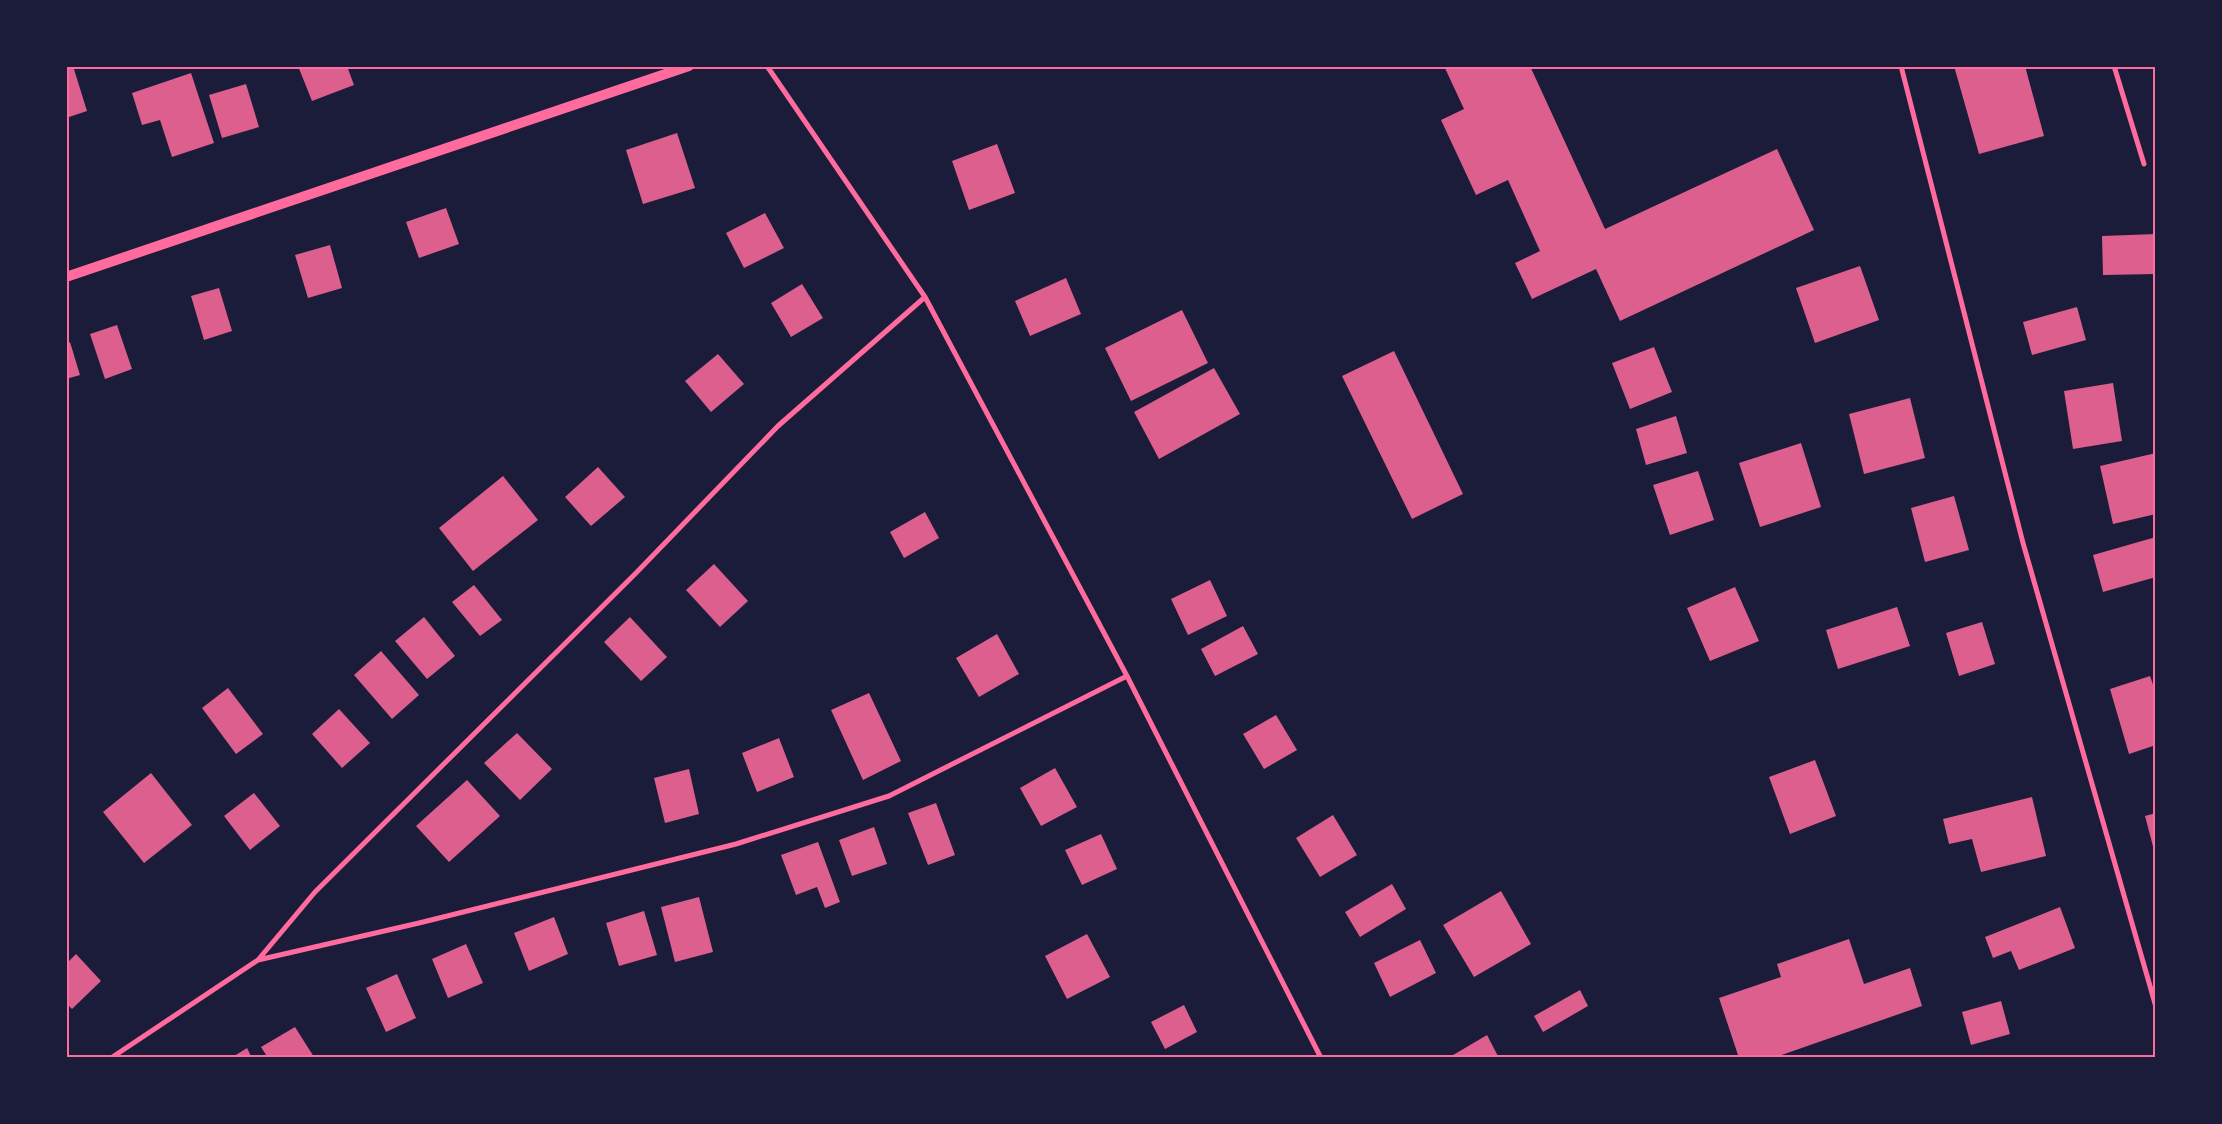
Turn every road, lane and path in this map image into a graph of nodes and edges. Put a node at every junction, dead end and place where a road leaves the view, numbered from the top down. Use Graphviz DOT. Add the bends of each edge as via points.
graph roads {
  1 [pos="688,66"];
  2 [pos="767,66"];
  3 [pos="1901,66"];
  4 [pos="2114,66"];
  5 [pos="2144,164"];
  6 [pos="66,277"];
  7 [pos="925,296"];
  8 [pos="1127,676"];
  9 [pos="258,960"];
  10 [pos="2156,1007"];
  11 [pos="111,1058"];
  12 [pos="1321,1058"];
  1 -- 6 [label="main road"];
  2 -- 7 [label="street"];
  3 -- 10 [label="street" via="2023,543"];
  4 -- 5 [label="street"];
  7 -- 8 [label="street"];
  7 -- 9 [label="street" via="778,426 629,580 315,892"];
  8 -- 9 [label="street" via="889,796 736,844"];
  8 -- 12 [label="street"];
  9 -- 11 [label="street"];
}
